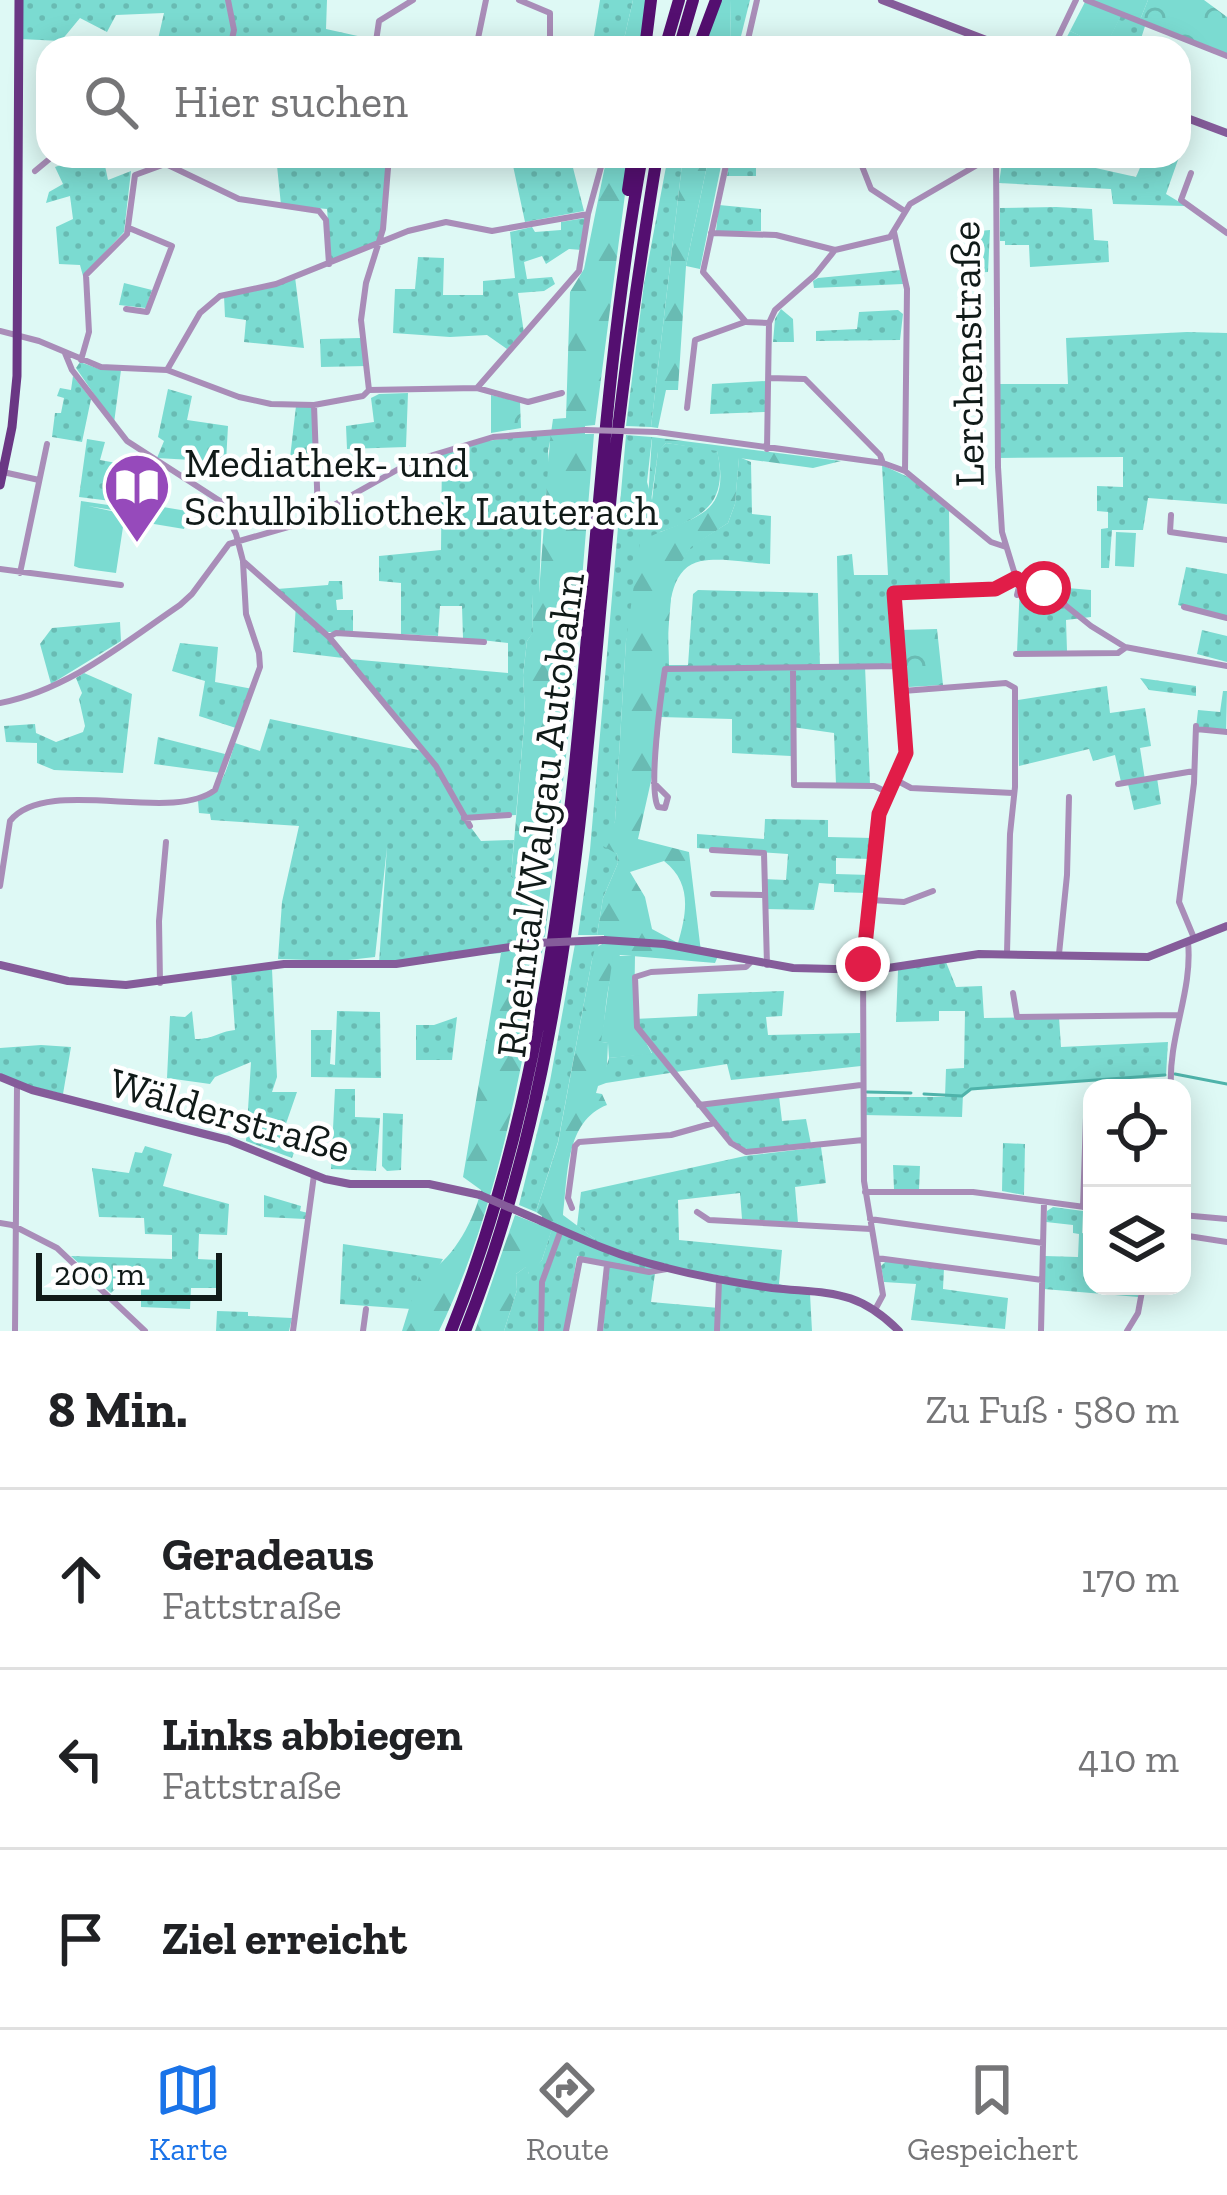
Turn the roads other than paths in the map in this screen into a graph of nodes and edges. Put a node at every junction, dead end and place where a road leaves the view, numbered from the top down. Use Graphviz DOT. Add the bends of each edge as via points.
graph roads {
  1 [pos="19,0"];
  2 [pos="228,0"];
  3 [pos="413,0"];
  4 [pos="486,0"];
  5 [pos="519,0"];
  6 [pos="651,0"];
  7 [pos="677,0"];
  8 [pos="693,0"];
  9 [pos="716,0"];
  10 [pos="757,0"];
  11 [pos="882,0"];
  12 [pos="1076,0"];
  13 [pos="1086,0"];
  14 [pos="233,36"];
  15 [pos="377,36"];
  16 [pos="478,36"];
  17 [pos="551,36"];
  18 [pos="646,36"];
  19 [pos="668,36"];
  20 [pos="683,36"];
  21 [pos="702,36"];
  22 [pos="749,36"];
  23 [pos="976,36"];
  24 [pos="1059,36"];
  25 [pos="1177,36"];
  26 [pos="1191,42"];
  27 [pos="1227,56"];
  28 [pos="1191,120"];
  29 [pos="1227,134"];
  30 [pos="39,168"];
  31 [pos="148,168"];
  32 [pos="174,168"];
  33 [pos="388,168"];
  34 [pos="601,168"];
  35 [pos="632,168"];
  36 [pos="640,168"];
  37 [pos="655,168"];
  38 [pos="725,168"];
  39 [pos="863,168"];
  40 [pos="974,168"];
  41 [pos="995,168"];
  42 [pos="35,171"];
  43 [pos="1191,173"];
  44 [pos="904,211"];
  45 [pos="588,214"];
  46 [pos="130,227"];
  47 [pos="895,232"];
  48 [pos="1227,232"];
  49 [pos="711,233"];
  50 [pos="380,242"];
  51 [pos="835,250"];
  52 [pos="329,264"];
  53 [pos="622,265"];
  54 [pos="126,309"];
  55 [pos="746,322"];
  56 [pos="770,323"];
  57 [pos="0,331"];
  58 [pos="17,334"];
  59 [pos="65,353"];
  60 [pos="81,360"];
  61 [pos="167,370"];
  62 [pos="769,378"];
  63 [pos="477,388"];
  64 [pos="369,391"];
  65 [pos="562,393"];
  66 [pos="314,405"];
  67 [pos="687,408"];
  68 [pos="47,444"];
  69 [pos="767,449"];
  70 [pos="884,463"];
  71 [pos="905,471"];
  72 [pos="3,472"];
  73 [pos="39,480"];
  74 [pos="0,485"];
  75 [pos="318,514"];
  76 [pos="1171,515"];
  77 [pos="238,540"];
  78 [pos="1227,540"];
  79 [pos="1006,547"];
  80 [pos="243,561"];
  81 [pos="0,568"];
  82 [pos="20,572"];
  83 [pos="1018,580"];
  84 [pos="121,585"];
  85 [pos="1016,595"];
  86 [pos="1184,608"];
  87 [pos="1227,618"];
  88 [pos="329,637"];
  89 [pos="484,642"];
  90 [pos="1126,647"];
  91 [pos="1016,654"];
  92 [pos="901,666"];
  93 [pos="1227,666"];
  94 [pos="794,670"];
  95 [pos="903,691"];
  96 [pos="0,703"];
  97 [pos="1227,731"];
  98 [pos="1194,771"];
  99 [pos="896,780"];
  100 [pos="654,783"];
  101 [pos="1118,784"];
  102 [pos="887,792"];
  103 [pos="1012,793"];
  104 [pos="1069,797"];
  105 [pos="509,815"];
  106 [pos="166,842"];
  107 [pos="3,848"];
  108 [pos="712,850"];
  109 [pos="0,886"];
  110 [pos="934,891"];
  111 [pos="713,894"];
  112 [pos="764,895"];
  113 [pos="871,900"];
  114 [pos="1227,926"];
  115 [pos="1191,940"];
  116 [pos="1007,953"];
  117 [pos="1058,955"];
  118 [pos="751,962"];
  119 [pos="0,965"];
  120 [pos="767,965"];
  121 [pos="863,970"];
  122 [pos="160,982"];
  123 [pos="1013,993"];
  124 [pos="1179,1015"];
  125 [pos="0,1078"];
  126 [pos="1170,1079"];
  127 [pos="861,1085"];
  128 [pos="17,1086"];
  129 [pos="699,1105"];
  130 [pos="715,1123"];
  131 [pos="863,1140"];
  132 [pos="314,1175"];
  133 [pos="865,1192"];
  134 [pos="1044,1203"];
  135 [pos="1083,1207"];
  136 [pos="572,1208"];
  137 [pos="697,1213"];
  138 [pos="1191,1216"];
  139 [pos="869,1219"];
  140 [pos="1227,1219"];
  141 [pos="0,1223"];
  142 [pos="14,1227"];
  143 [pos="871,1229"];
  144 [pos="561,1230"];
  145 [pos="1191,1236"];
  146 [pos="1227,1242"];
  147 [pos="1043,1243"];
  148 [pos="877,1258"];
  149 [pos="607,1264"];
  150 [pos="667,1268"];
  151 [pos="719,1278"];
  152 [pos="1042,1280"];
  153 [pos="1141,1295"];
  154 [pos="876,1308"];
  155 [pos="366,1309"];
  156 [pos="15,1331"];
  157 [pos="145,1331"];
  158 [pos="293,1331"];
  159 [pos="363,1331"];
  160 [pos="451,1331"];
  161 [pos="465,1331"];
  162 [pos="541,1331"];
  163 [pos="566,1331"];
  164 [pos="600,1331"];
  165 [pos="717,1331"];
  166 [pos="899,1331"];
  167 [pos="1041,1331"];
  168 [pos="1127,1331"];
  1 -- 58 [label="main road"];
  2 -- 14 [label="street"];
  3 -- 15 [label="street" via="379,21"];
  4 -- 16 [label="street"];
  5 -- 17 [label="street" via="547,10"];
  6 -- 18 [label="highway"];
  7 -- 19 [label="highway"];
  8 -- 20 [label="highway"];
  9 -- 21 [label="highway"];
  10 -- 22 [label="street"];
  11 -- 23 [label="street"];
  12 -- 24 [label="street"];
  13 -- 25 [label="street"];
  26 -- 27 [label="street"];
  28 -- 29 [label="street"];
  30 -- 42 [label="street"];
  31 -- 46 [label="street" via="135,175"];
  32 -- 52 [label="street" via="239,199 319,211"];
  33 -- 50 [label="street"];
  34 -- 45 [label="street"];
  35 -- 53 [label="highway"];
  36 -- 53 [label="highway, Rheintal/Walgau Autobahn"];
  37 -- 161 [label="highway, Rheintal/Walgau Autobahn" via="626,344 562,967 526,1148"];
  38 -- 49 [label="street"];
  39 -- 44 [label="street" via="871,189"];
  40 -- 44 [label="street"];
  41 -- 79 [label="street, Lerchenstraße" via="995,383"];
  43 -- 48 [label="street" via="1180,200"];
  44 -- 47 [label="street"];
  45 -- 50 [label="street" via="492,231 446,222"];
  45 -- 63 [label="street" via="579,271"];
  46 -- 54 [label="street" via="172,246 147,312"];
  46 -- 60 [label="street" via="86,275 89,332"];
  47 -- 51 [label="street"];
  47 -- 71 [label="street" via="907,289"];
  49 -- 51 [label="street" via="776,235"];
  49 -- 55 [label="street" via="703,272"];
  50 -- 52 [label="street"];
  50 -- 64 [label="street" via="361,320"];
  51 -- 56 [label="street" via="782,300"];
  52 -- 61 [label="street" via="211,301"];
  53 -- 160 [label="highway, Rheintal/Walgau Autobahn" via="553,953 514,1142"];
  55 -- 56 [label="street"];
  55 -- 67 [label="street" via="695,340"];
  56 -- 62 [label="street"];
  57 -- 58 [label="street"];
  58 -- 59 [label="street"];
  58 -- 72 [label="main road"];
  59 -- 60 [label="street"];
  59 -- 77 [label="street" via="116,429 220,501"];
  60 -- 61 [label="street"];
  61 -- 66 [label="street" via="256,401"];
  62 -- 69 [label="street"];
  62 -- 70 [label="street" via="805,379"];
  63 -- 64 [label="street"];
  63 -- 65 [label="street" via="528,402"];
  64 -- 66 [label="street"];
  66 -- 75 [label="street"];
  68 -- 73 [label="street"];
  69 -- 70 [label="street"];
  69 -- 75 [label="street, bridge" via="657,432 521,433 413,461"];
  70 -- 71 [label="street"];
  71 -- 79 [label="street"];
  72 -- 73 [label="street"];
  72 -- 74 [label="main road"];
  73 -- 82 [label="street"];
  75 -- 77 [label="street"];
  76 -- 78 [label="street" via="1170,532"];
  77 -- 80 [label="street"];
  77 -- 96 [label="street" via="180,605 63,682"];
  79 -- 83 [label="street, Lerchenstraße"];
  80 -- 88 [label="street"];
  80 -- 107 [label="street" via="260,667 214,790 196,799 31,806 11,818"];
  81 -- 82 [label="street"];
  82 -- 84 [label="street"];
  83 -- 85 [label="street"];
  83 -- 90 [label="street" via="1052,592"];
  83 -- 92 [label="street" via="995,589 894,593"];
  86 -- 87 [label="street"];
  88 -- 89 [label="street"];
  88 -- 105 [label="street" via="436,766 467,822"];
  90 -- 91 [label="street"];
  90 -- 93 [label="street"];
  92 -- 94 [label="street"];
  92 -- 95 [label="street"];
  94 -- 100 [label="street" via="665,669"];
  94 -- 102 [label="street" via="794,785 874,785"];
  95 -- 99 [label="street" via="906,753"];
  95 -- 103 [label="street" via="1012,685"];
  97 -- 98 [label="street" via="1196,727"];
  98 -- 101 [label="street"];
  98 -- 115 [label="street" via="1179,902"];
  99 -- 102 [label="street"];
  99 -- 103 [label="street" via="911,788"];
  102 -- 113 [label="street"];
  103 -- 116 [label="street"];
  104 -- 117 [label="street"];
  106 -- 122 [label="street"];
  107 -- 109 [label="street"];
  108 -- 112 [label="street" via="764,854"];
  110 -- 113 [label="street" via="904,902"];
  111 -- 112 [label="street"];
  112 -- 120 [label="street"];
  113 -- 121 [label="street"];
  114 -- 115 [label="street"];
  115 -- 117 [label="street" via="1148,958"];
  115 -- 124 [label="street"];
  116 -- 117 [label="street"];
  116 -- 121 [label="street"];
  118 -- 120 [label="street"];
  118 -- 122 [label="street, bridge" via="604,940 396,964 268,965"];
  118 -- 129 [label="street" via="641,974 633,985 637,1027"];
  119 -- 122 [label="street" via="89,984"];
  120 -- 121 [label="street"];
  121 -- 127 [label="street"];
  123 -- 124 [label="street" via="1017,1017"];
  124 -- 126 [label="street"];
  125 -- 128 [label="street, Wälderstraße"];
  127 -- 129 [label="street"];
  127 -- 131 [label="street"];
  128 -- 132 [label="street, Wälderstraße" via="213,1135"];
  128 -- 142 [label="street"];
  129 -- 130 [label="street"];
  130 -- 131 [label="street" via="751,1154"];
  130 -- 136 [label="street" via="578,1142"];
  131 -- 133 [label="street"];
  132 -- 144 [label="street, Wälderstraße, bridge" via="479,1195"];
  132 -- 158 [label="street"];
  133 -- 134 [label="street" via="974,1192"];
  133 -- 139 [label="street"];
  134 -- 135 [label="street"];
  134 -- 147 [label="street"];
  137 -- 143 [label="street"];
  138 -- 140 [label="street"];
  139 -- 143 [label="street"];
  139 -- 147 [label="street"];
  141 -- 142 [label="street"];
  142 -- 156 [label="street"];
  142 -- 157 [label="street" via="66,1255"];
  143 -- 148 [label="street"];
  144 -- 150 [label="street, Wälderstraße"];
  144 -- 162 [label="street" via="542,1282"];
  145 -- 146 [label="street"];
  147 -- 152 [label="street"];
  148 -- 152 [label="street"];
  148 -- 154 [label="street" via="883,1295"];
  149 -- 150 [label="street"];
  149 -- 163 [label="street" via="577,1262"];
  149 -- 164 [label="street"];
  150 -- 151 [label="street, Wälderstraße"];
  151 -- 154 [label="street, Wälderstraße" via="840,1293"];
  151 -- 165 [label="street"];
  152 -- 167 [label="street"];
  153 -- 168 [label="street"];
  154 -- 166 [label="street, Wälderstraße"];
  155 -- 159 [label="street"];
}
